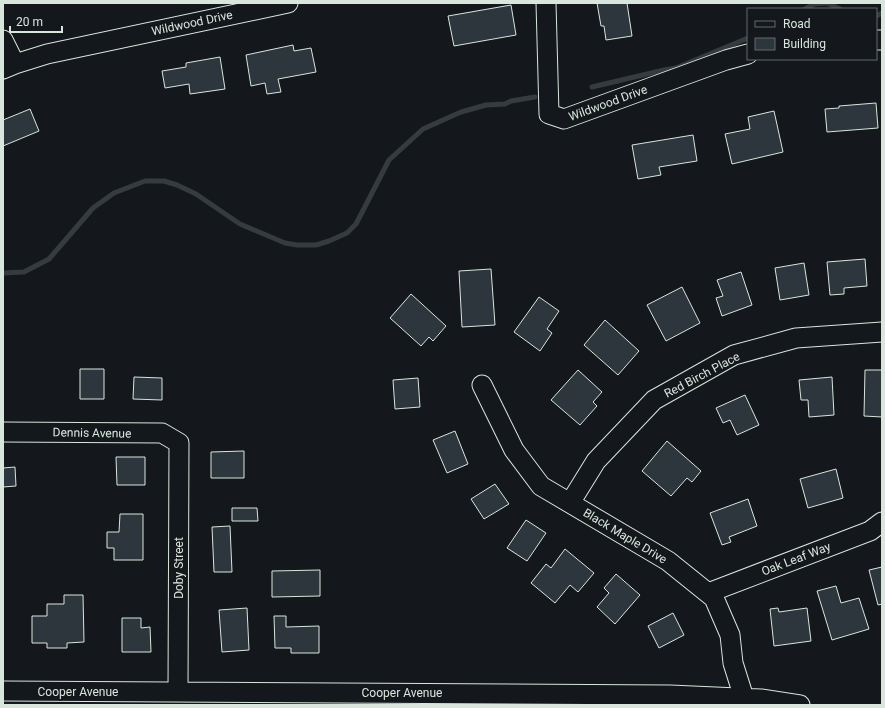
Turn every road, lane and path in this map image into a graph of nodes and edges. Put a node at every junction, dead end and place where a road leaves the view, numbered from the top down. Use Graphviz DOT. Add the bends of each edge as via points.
graph roads {
  1 [pos="546,3"];
  2 [pos="282,4"];
  3 [pos="3,40"];
  4 [pos="747,54"];
  5 [pos="9,67"];
  6 [pos="882,332"];
  7 [pos="482,385"];
  8 [pos="3,432"];
  9 [pos="179,443"];
  10 [pos="570,503"];
  11 [pos="882,522"];
  12 [pos="708,593"];
  13 [pos="3,691"];
  14 [pos="178,692"];
  15 [pos="745,701"];
  16 [pos="800,705"];
  1 -- 4 [label="street, Wildwood Drive" via="549,114 564,119"];
  2 -- 5 [label="street, Wildwood Drive" via="47,54"];
  3 -- 5 [label="street"];
  6 -- 10 [label="street, Red Birch Place" via="796,338 734,355 654,400 596,462"];
  7 -- 10 [label="street, Black Maple Drive" via="514,450 541,486"];
  8 -- 9 [label="street, Dennis Avenue" via="162,434"];
  9 -- 14 [label="street, Doby Street"];
  10 -- 12 [label="street, Black Maple Drive" via="668,561"];
  11 -- 12 [label="street, Oak Leaf Way" via="870,531"];
  12 -- 15 [label="street, Black Maple Drive" via="714,598 730,635 733,663"];
  13 -- 14 [label="street, Cooper Avenue"];
  14 -- 15 [label="street, Cooper Avenue" via="670,694"];
  15 -- 16 [label="street, Cooper Avenue" via="761,699"];
}
